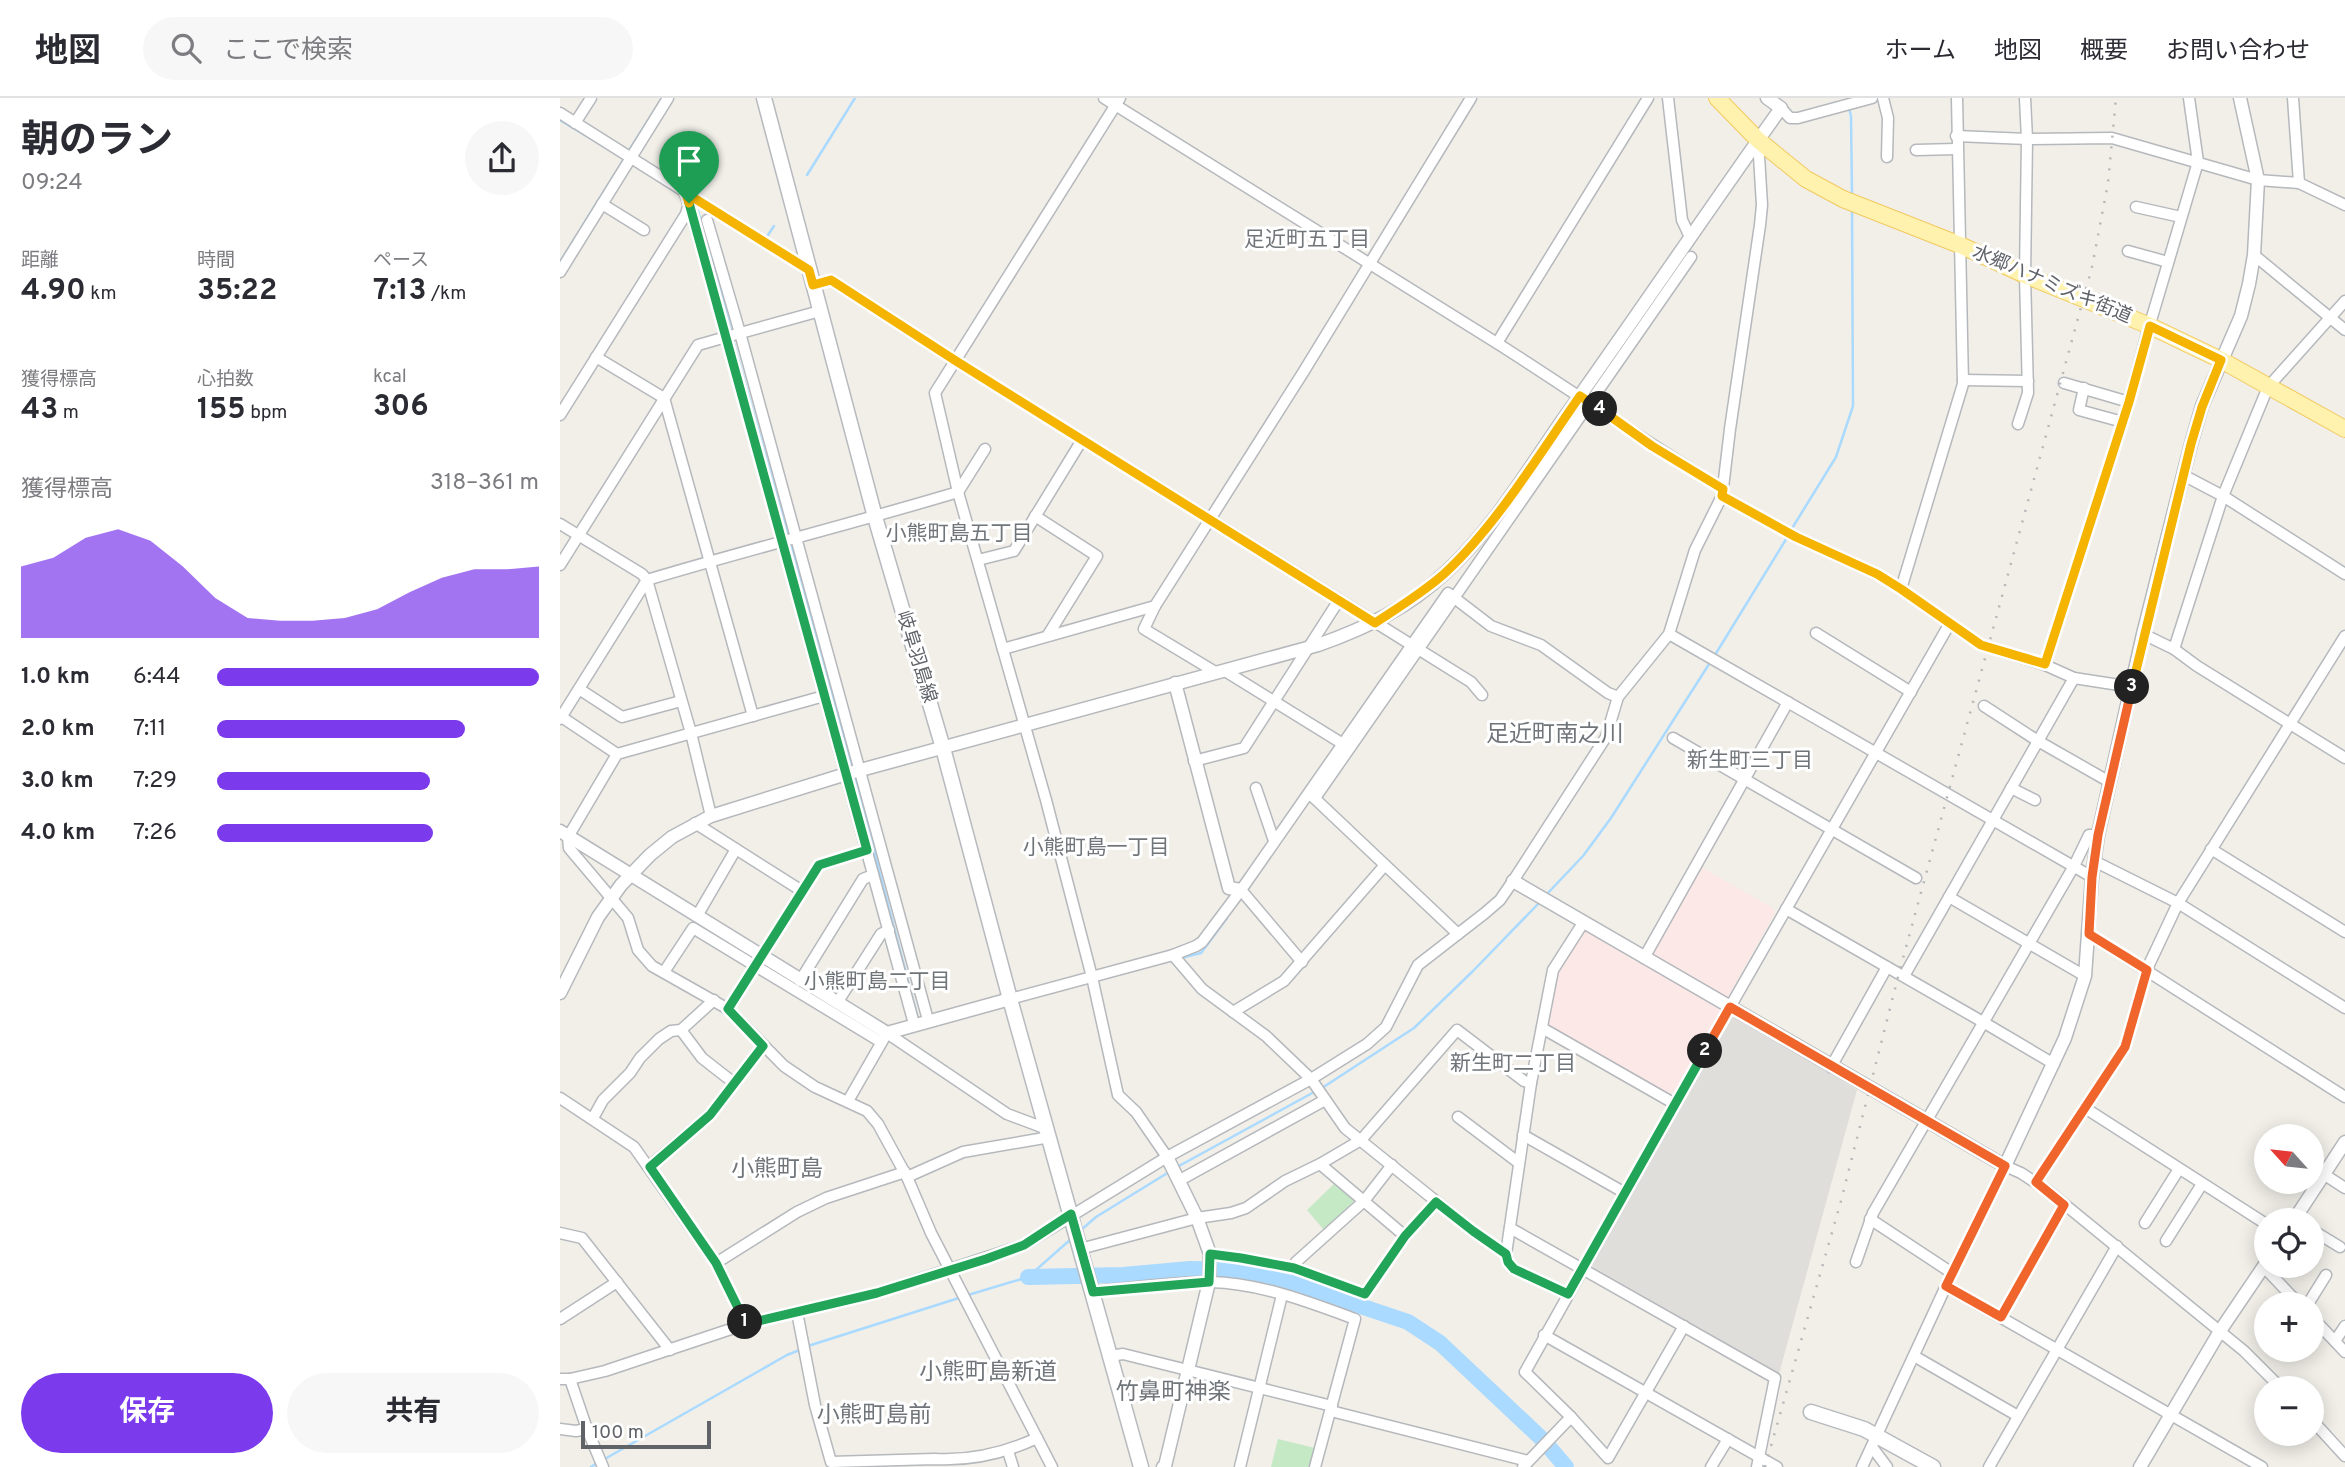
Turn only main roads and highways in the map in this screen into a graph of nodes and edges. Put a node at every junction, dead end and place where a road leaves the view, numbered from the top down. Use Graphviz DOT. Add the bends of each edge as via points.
graph roads {
  1 [pos="764,98"];
  2 [pos="1717,98"];
  3 [pos="2345,429"];
  4 [pos="1811,1412"];
  5 [pos="1141,1467"];
  6 [pos="1933,1467"];
  1 -- 5 [label="main road, 岐阜羽島線" via="875,517"];
  2 -- 3 [label="main road, 水郷ハナミズキ街道" via="1806,180 2150,326"];
  4 -- 6 [label="main road" via="1864,1429 1875,1441"];
}
